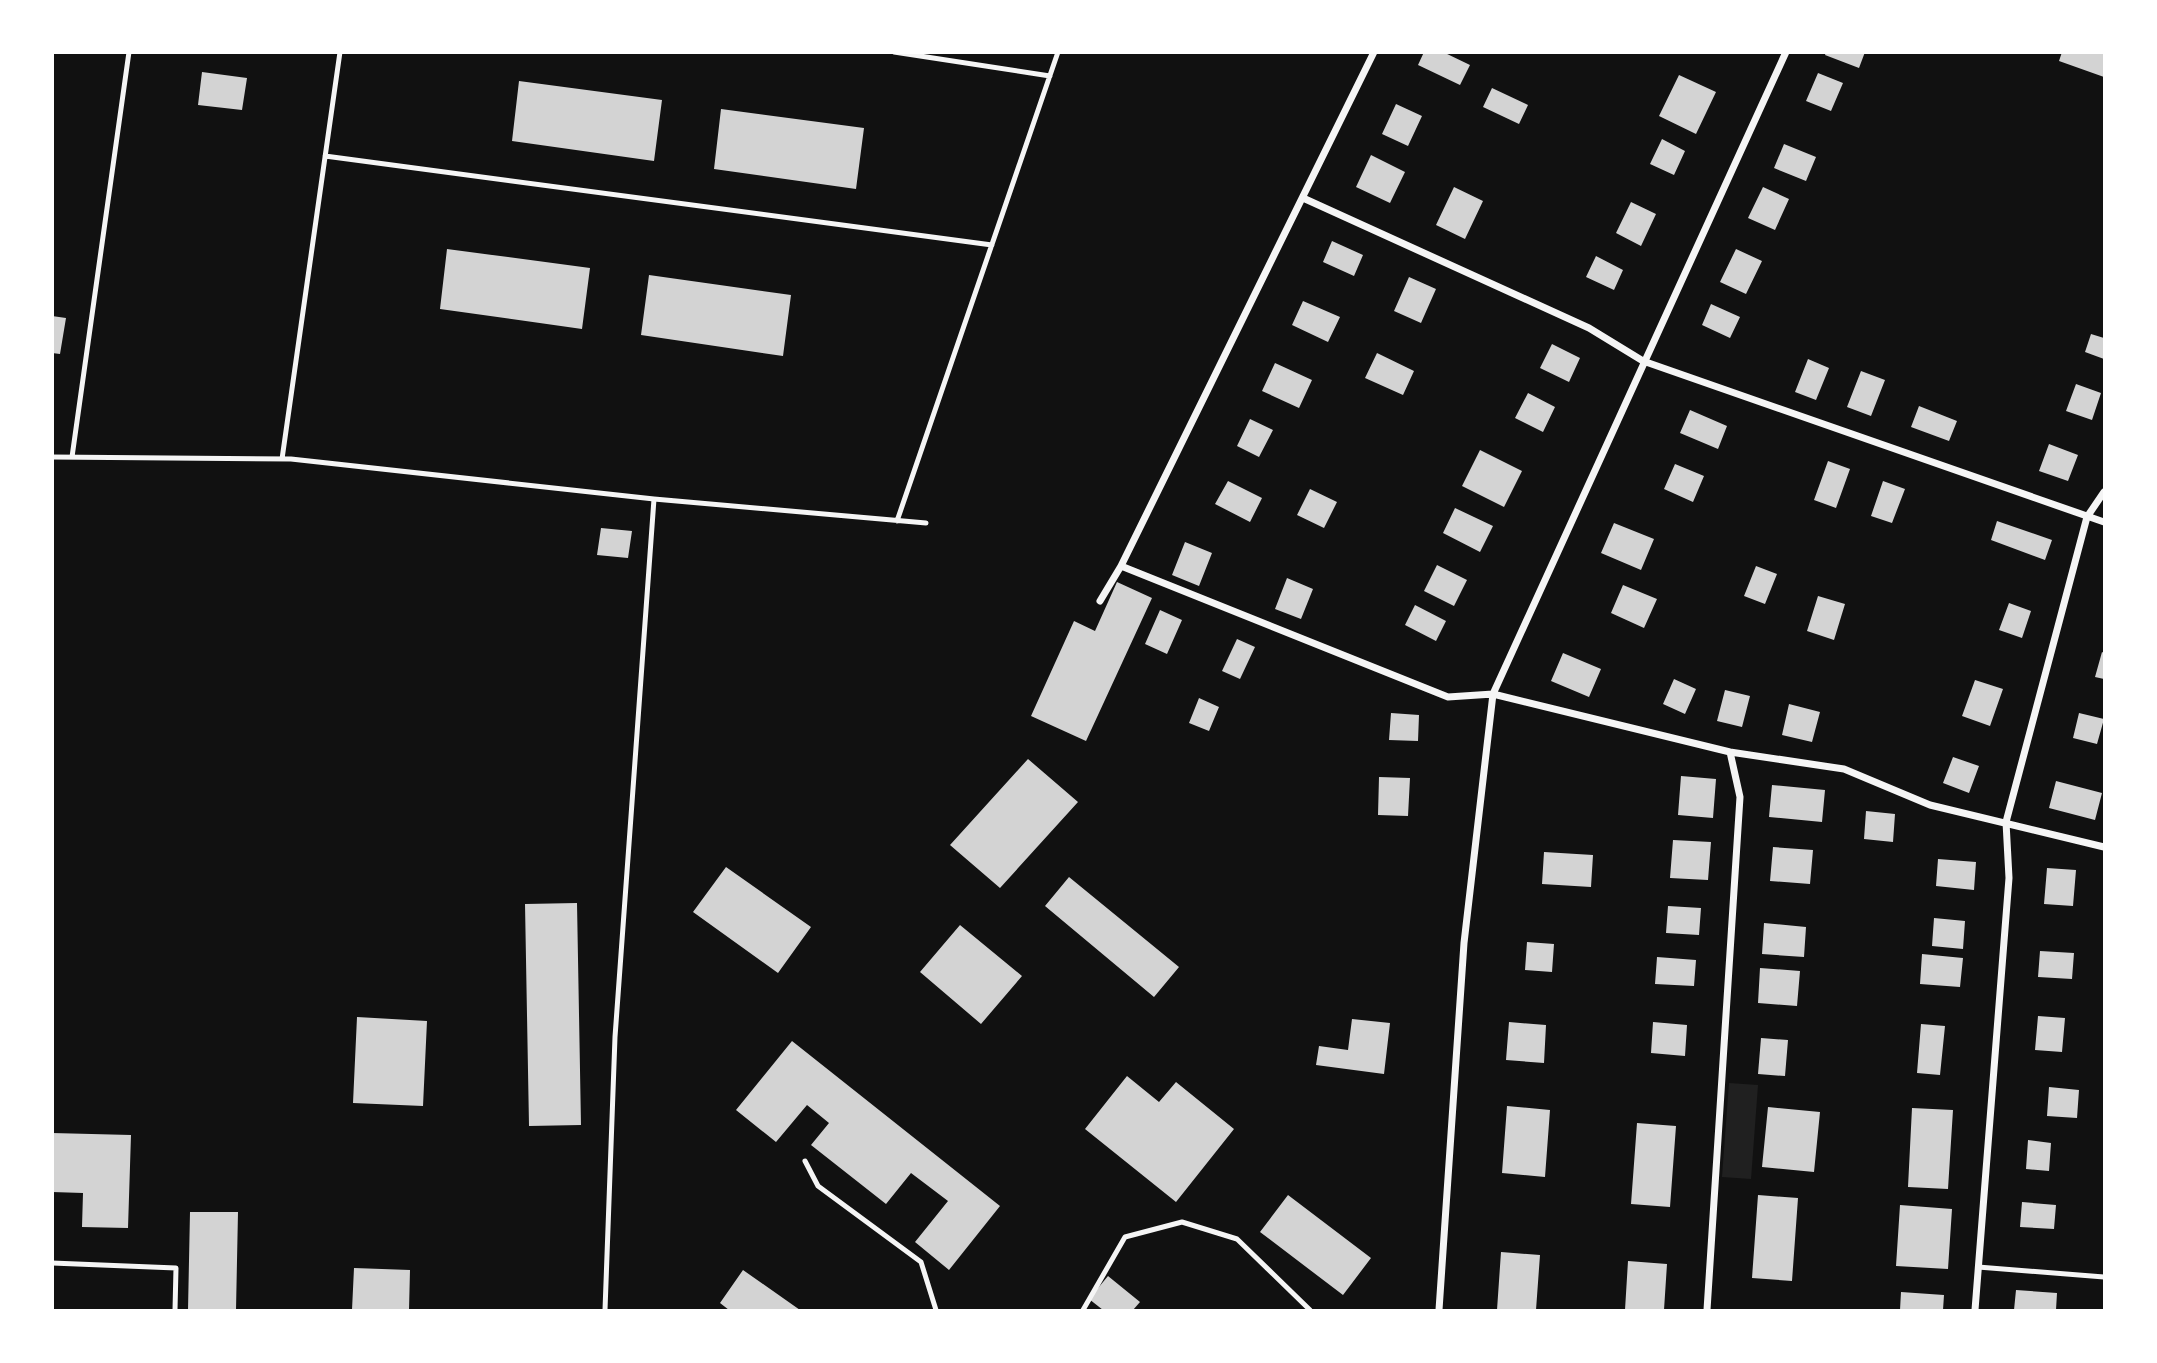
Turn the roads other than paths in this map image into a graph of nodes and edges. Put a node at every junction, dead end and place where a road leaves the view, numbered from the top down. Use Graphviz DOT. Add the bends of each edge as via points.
graph roads {
  1 [pos="129,52"];
  2 [pos="340,52"];
  3 [pos="894,52"];
  4 [pos="1058,52"];
  5 [pos="1374,52"];
  6 [pos="1786,52"];
  7 [pos="1050,76"];
  8 [pos="325,156"];
  9 [pos="1303,198"];
  10 [pos="992,245"];
  11 [pos="1643,361"];
  12 [pos="52,457"];
  13 [pos="72,457"];
  14 [pos="282,459"];
  15 [pos="2105,492"];
  16 [pos="654,499"];
  17 [pos="2087,517"];
  18 [pos="897,521"];
  19 [pos="2105,522"];
  20 [pos="926,523"];
  21 [pos="1121,566"];
  22 [pos="1100,601"];
  23 [pos="1493,694"];
  24 [pos="1730,752"];
  25 [pos="2006,822"];
  26 [pos="2105,847"];
  27 [pos="805,1161"];
  28 [pos="52,1263"];
  29 [pos="1978,1267"];
  30 [pos="2105,1277"];
  31 [pos="175,1311"];
  32 [pos="605,1311"];
  33 [pos="936,1311"];
  34 [pos="1083,1311"];
  35 [pos="1310,1311"];
  36 [pos="1439,1311"];
  37 [pos="1707,1311"];
  38 [pos="1975,1311"];
  1 -- 13 [label="lane"];
  2 -- 8 [label="lane"];
  3 -- 7 [label="lane"];
  4 -- 7 [label="lane"];
  5 -- 9 [label="street"];
  6 -- 11 [label="street"];
  7 -- 10 [label="lane"];
  8 -- 10 [label="lane"];
  8 -- 14 [label="lane"];
  9 -- 11 [label="street" via="1589,328"];
  9 -- 21 [label="street"];
  10 -- 18 [label="lane"];
  11 -- 17 [label="street"];
  11 -- 23 [label="street"];
  12 -- 13 [label="lane"];
  13 -- 14 [label="lane"];
  14 -- 16 [label="lane"];
  15 -- 17 [label="street"];
  16 -- 18 [label="lane"];
  16 -- 32 [label="lane" via="615,1037"];
  17 -- 19 [label="street"];
  17 -- 25 [label="street"];
  18 -- 20 [label="lane"];
  21 -- 22 [label="street"];
  21 -- 23 [label="street" via="1448,697"];
  23 -- 24 [label="street"];
  23 -- 36 [label="street" via="1464,943"];
  24 -- 25 [label="street" via="1844,769 1930,805"];
  24 -- 37 [label="street" via="1740,797"];
  25 -- 26 [label="street"];
  25 -- 29 [label="street" via="2009,878"];
  27 -- 33 [label="lane" via="818,1186 921,1262"];
  28 -- 31 [label="lane" via="176,1269"];
  29 -- 30 [label="lane"];
  29 -- 38 [label="street"];
  34 -- 35 [label="lane" via="1125,1237 1182,1222 1237,1239"];
}
